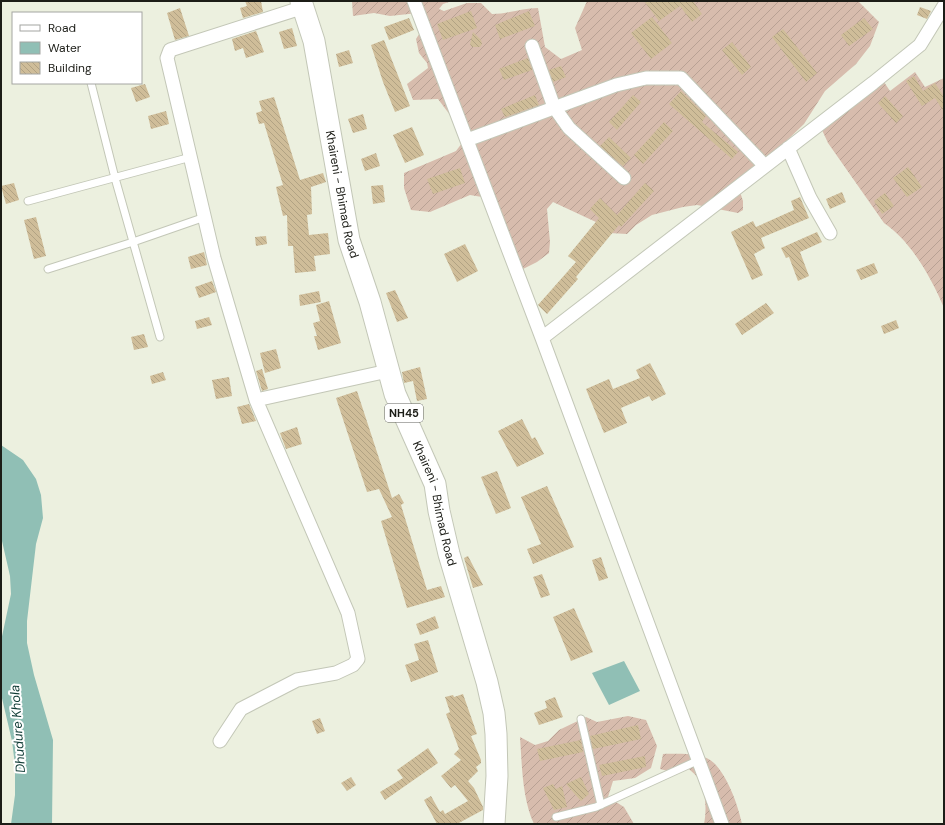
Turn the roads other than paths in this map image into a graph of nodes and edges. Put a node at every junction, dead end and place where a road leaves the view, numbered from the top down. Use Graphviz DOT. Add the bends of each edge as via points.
graph roads {
  1 [pos="414,1"];
  2 [pos="302,4"];
  3 [pos="944,6"];
  4 [pos="532,46"];
  5 [pos="91,84"];
  6 [pos="554,107"];
  7 [pos="468,140"];
  8 [pos="788,148"];
  9 [pos="191,157"];
  10 [pos="765,166"];
  11 [pos="115,178"];
  12 [pos="624,178"];
  13 [pos="28,201"];
  14 [pos="205,217"];
  15 [pos="830,233"];
  16 [pos="133,242"];
  17 [pos="48,269"];
  18 [pos="160,337"];
  19 [pos="542,338"];
  20 [pos="388,371"];
  21 [pos="256,400"];
  22 [pos="581,719"];
  23 [pos="220,741"];
  24 [pos="698,760"];
  25 [pos="601,804"];
  26 [pos="556,817"];
  27 [pos="494,824"];
  28 [pos="722,824"];
  1 -- 7 [label="street"];
  2 -- 9 [label="street" via="170,50 167,58"];
  2 -- 20 [label="main road, Khaireni - Bhimad Road / NH45" via="314,41 350,240"];
  3 -- 8 [label="street" via="920,45"];
  4 -- 6 [label="street"];
  5 -- 11 [label="lane"];
  6 -- 7 [label="street"];
  6 -- 10 [label="street" via="616,85 646,78 681,78"];
  6 -- 12 [label="street" via="569,128"];
  7 -- 19 [label="street"];
  8 -- 10 [label="street"];
  8 -- 15 [label="street" via="810,198"];
  9 -- 11 [label="lane"];
  9 -- 14 [label="street"];
  10 -- 19 [label="street"];
  11 -- 13 [label="lane"];
  11 -- 16 [label="lane"];
  14 -- 16 [label="lane"];
  14 -- 21 [label="street" via="214,258"];
  16 -- 17 [label="lane"];
  16 -- 18 [label="lane"];
  19 -- 24 [label="street"];
  20 -- 21 [label="street"];
  20 -- 27 [label="main road, Khaireni - Bhimad Road / NH45" via="395,394 435,484 438,511 449,554 487,682 496,734"];
  21 -- 23 [label="street" via="348,613 358,659 336,673 297,680 241,709"];
  22 -- 25 [label="lane"];
  24 -- 25 [label="lane"];
  24 -- 28 [label="street"];
  25 -- 26 [label="lane"];
}
